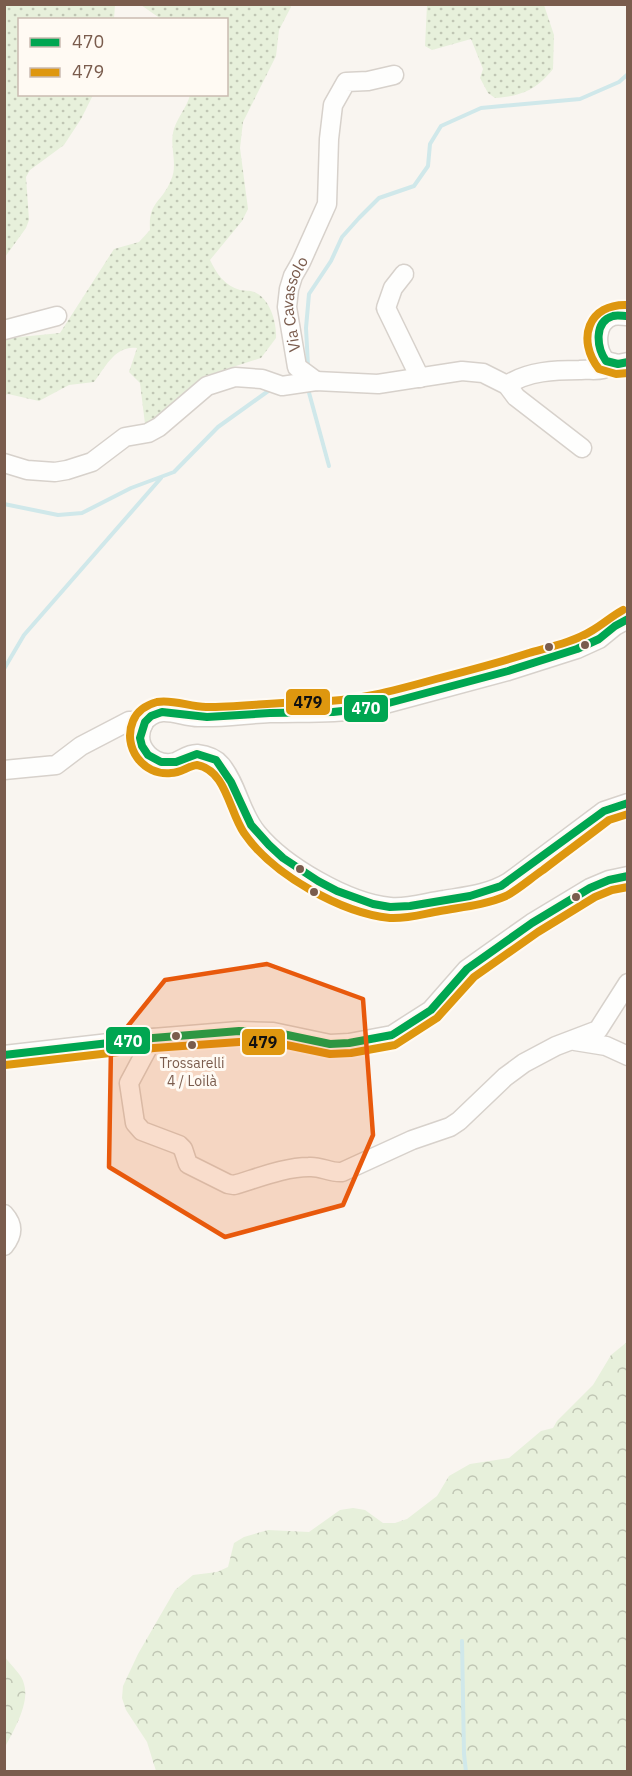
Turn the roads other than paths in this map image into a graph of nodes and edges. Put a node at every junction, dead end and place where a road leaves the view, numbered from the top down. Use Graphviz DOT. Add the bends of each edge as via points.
graph roads {
  1 [pos="394,75"];
  2 [pos="404,274"];
  3 [pos="57,316"];
  4 [pos="627,316"];
  5 [pos="4,330"];
  6 [pos="606,361"];
  7 [pos="627,362"];
  8 [pos="296,376"];
  9 [pos="420,378"];
  10 [pos="507,385"];
  11 [pos="582,448"];
  12 [pos="4,463"];
  13 [pos="627,620"];
  14 [pos="142,725"];
  15 [pos="4,770"];
  16 [pos="622,804"];
  17 [pos="627,876"];
  18 [pos="627,983"];
  19 [pos="153,1038"];
  20 [pos="574,1041"];
  21 [pos="623,1051"];
  22 [pos="4,1055"];
  23 [pos="4,1214"];
  24 [pos="4,1246"];
  1 -- 8 [label="street, Via Cavassolo" via="346,82 333,105 327,204 289,289 287,307"];
  2 -- 9 [label="street" via="393,288 386,308"];
  3 -- 5 [label="street"];
  4 -- 6 [label="street" via="611,317 601,327 597,344"];
  6 -- 7 [label="street"];
  6 -- 10 [label="street" via="603,369 538,373"];
  8 -- 9 [label="street, Via Cavassolo" via="316,381 378,384"];
  8 -- 12 [label="street" via="282,386 262,379 235,377 207,386 159,428 125,437 92,462 67,470 27,470"];
  9 -- 10 [label="street, Via Cavassolo" via="473,371"];
  10 -- 11 [label="street, Via Cavassolo" via="516,397"];
  13 -- 14 [label="street" via="576,649 370,708 197,717 162,712"];
  14 -- 15 [label="street" via="133,720 120,725 56,765"];
  14 -- 16 [label="street" via="140,741 154,760 169,763 196,754 218,762 248,821 278,853 340,892 393,908 495,890 604,811"];
  17 -- 19 [label="street" via="590,888 532,923 467,969 431,1010 392,1035 330,1044 273,1032"];
  18 -- 20 [label="street" via="598,1030"];
  19 -- 20 [label="street" via="129,1083 135,1123 142,1131 180,1145 188,1164 231,1185 305,1167 342,1172 450,1127 513,1071 538,1055"];
  19 -- 22 [label="street"];
  20 -- 21 [label="street"];
  23 -- 24 [label="street" via="12,1228"];
}
